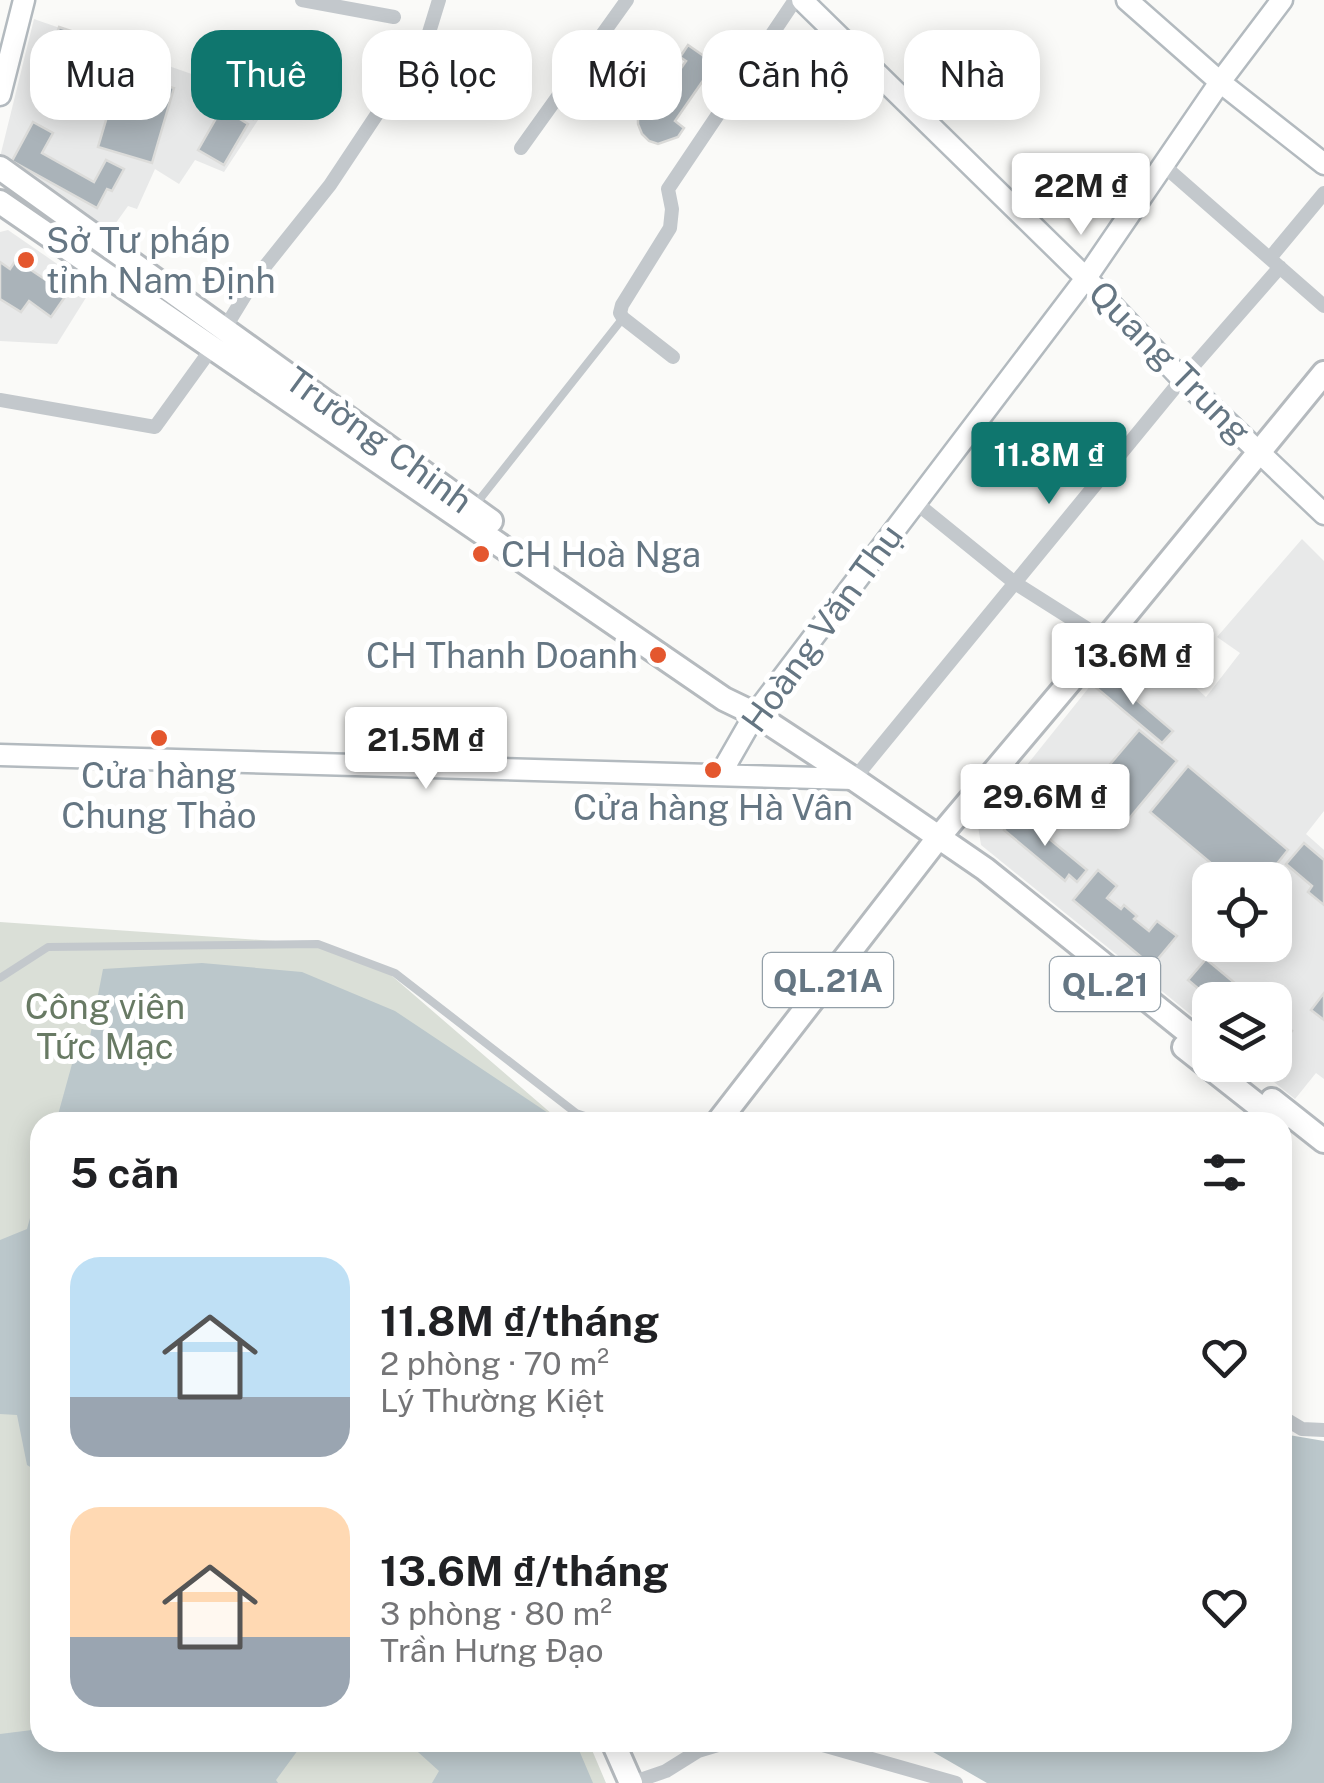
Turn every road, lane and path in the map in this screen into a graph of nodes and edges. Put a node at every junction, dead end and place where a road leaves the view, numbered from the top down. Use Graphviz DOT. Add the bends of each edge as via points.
graph roads {
  1 [pos="24,0"];
  2 [pos="302,0"];
  3 [pos="440,0"];
  4 [pos="627,0"];
  5 [pos="799,0"];
  6 [pos="1127,0"];
  7 [pos="1282,0"];
  8 [pos="394,17"];
  9 [pos="1220,82"];
  10 [pos="0,95"];
  11 [pos="521,148"];
  12 [pos="1324,164"];
  13 [pos="1163,166"];
  14 [pos="0,168"];
  15 [pos="1324,193"];
  16 [pos="0,202"];
  17 [pos="1275,262"];
  18 [pos="1086,278"];
  19 [pos="1324,306"];
  20 [pos="623,318"];
  21 [pos="219,338"];
  22 [pos="673,357"];
  23 [pos="1324,373"];
  24 [pos="1182,379"];
  25 [pos="0,400"];
  26 [pos="1260,454"];
  27 [pos="915,502"];
  28 [pos="473,508"];
  29 [pos="1324,514"];
  30 [pos="541,565"];
  31 [pos="1015,583"];
  32 [pos="1105,640"];
  33 [pos="755,714"];
  34 [pos="0,754"];
  35 [pos="720,775"];
  36 [pos="854,779"];
  37 [pos="938,838"];
  38 [pos="0,978"];
  39 [pos="1192,1036"];
  40 [pos="1250,1082"];
  41 [pos="575,1112"];
  42 [pos="726,1112"];
  43 [pos="1266,1112"];
  44 [pos="1287,1112"];
  45 [pos="1292,1116"];
  46 [pos="1292,1133"];
  47 [pos="1324,1142"];
  48 [pos="1324,1158"];
  49 [pos="1292,1423"];
  50 [pos="1324,1430"];
  51 [pos="617,1752"];
  52 [pos="698,1752"];
  53 [pos="847,1752"];
  54 [pos="631,1783"];
  55 [pos="956,1783"];
  1 -- 10 [label="street"];
  2 -- 8 [label="street"];
  3 -- 21 [label="street" via="427,39"];
  4 -- 11 [label="street"];
  5 -- 18 [label="street, Quang Trung"];
  5 -- 20 [label="street" via="668,189 670,228 622,305"];
  6 -- 9 [label="street"];
  7 -- 9 [label="street, Hoàng Văn Thụ"];
  9 -- 12 [label="street"];
  9 -- 13 [label="street, Hoàng Văn Thụ"];
  13 -- 17 [label="street"];
  13 -- 18 [label="street, Hoàng Văn Thụ"];
  14 -- 21 [label="main road, Trường Chinh"];
  15 -- 17 [label="street"];
  16 -- 21 [label="main road, Trường Chinh"];
  17 -- 19 [label="street"];
  17 -- 24 [label="street"];
  18 -- 24 [label="street, Quang Trung"];
  18 -- 27 [label="street, Hoàng Văn Thụ"];
  20 -- 22 [label="street"];
  20 -- 28 [label="lane"];
  21 -- 25 [label="street" via="155,427"];
  21 -- 28 [label="main road, Trường Chinh"];
  21 -- 30 [label="main road, Trường Chinh"];
  23 -- 26 [label="main road"];
  24 -- 26 [label="street, Quang Trung"];
  24 -- 31 [label="street"];
  26 -- 29 [label="street, Quang Trung"];
  26 -- 32 [label="main road"];
  27 -- 31 [label="street"];
  27 -- 33 [label="street, Hoàng Văn Thụ"];
  28 -- 30 [label="main road, Trường Chinh"];
  30 -- 33 [label="main road, Trường Chinh" via="724,699"];
  31 -- 32 [label="street"];
  31 -- 36 [label="street"];
  32 -- 37 [label="main road"];
  33 -- 35 [label="street, Hoàng Văn Thụ"];
  33 -- 36 [label="main road, Trường Chinh"];
  34 -- 35 [label="street"];
  35 -- 36 [label="street"];
  36 -- 37 [label="main road, Trường Chinh"];
  37 -- 39 [label="main road, Trường Chinh / QL.21"];
  37 -- 42 [label="main road, QL.21A"];
  37 -- 43 [label="main road, Trường Chinh / QL.21" via="972,878"];
  38 -- 41 [label="lane" via="48,948 318,944 395,973"];
  40 -- 44 [label="main road"];
  45 -- 47 [label="main road"];
  46 -- 48 [label="main road, Trường Chinh / QL.21"];
  49 -- 50 [label="street"];
  51 -- 54 [label="main road"];
  52 -- 54 [label="street"];
  53 -- 55 [label="street"];
}
